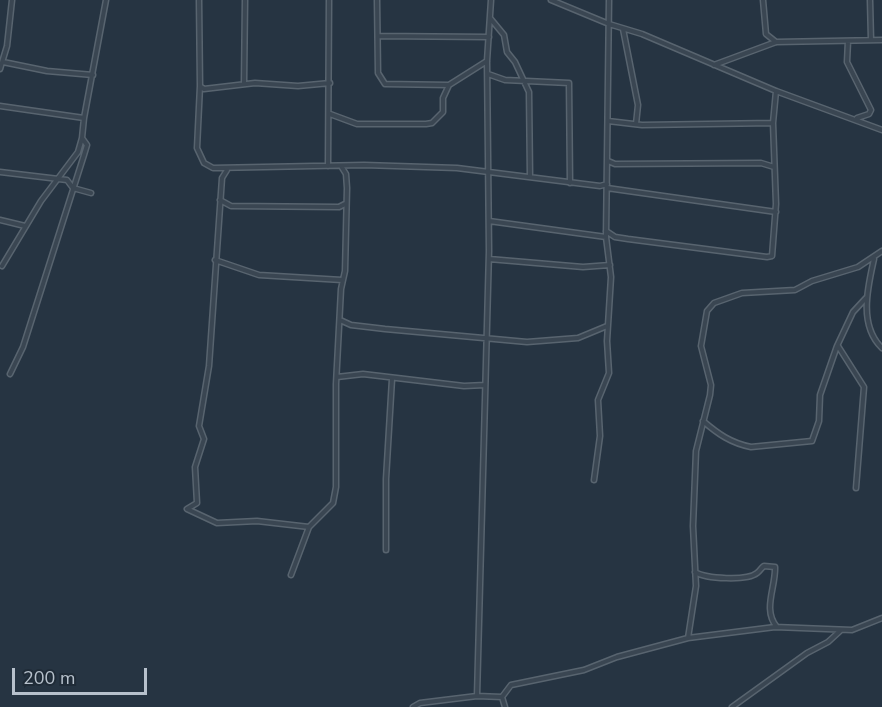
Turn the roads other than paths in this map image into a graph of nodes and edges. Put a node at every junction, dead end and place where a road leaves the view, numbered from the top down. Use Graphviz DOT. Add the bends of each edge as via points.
graph roads {
  1 [pos="12,0"];
  2 [pos="106,0"];
  3 [pos="199,0"];
  4 [pos="245,0"];
  5 [pos="329,0"];
  6 [pos="377,0"];
  7 [pos="551,0"];
  8 [pos="569,0"];
  9 [pos="609,0"];
  10 [pos="763,0"];
  11 [pos="870,0"];
  12 [pos="492,1"];
  13 [pos="568,6"];
  14 [pos="490,17"];
  15 [pos="609,24"];
  16 [pos="623,29"];
  17 [pos="378,36"];
  18 [pos="489,37"];
  19 [pos="871,40"];
  20 [pos="882,40"];
  21 [pos="848,41"];
  22 [pos="776,42"];
  23 [pos="7,46"];
  24 [pos="0,55"];
  25 [pos="487,61"];
  26 [pos="3,62"];
  27 [pos="713,65"];
  28 [pos="0,69"];
  29 [pos="487,74"];
  30 [pos="93,75"];
  31 [pos="521,79"];
  32 [pos="330,83"];
  33 [pos="244,84"];
  34 [pos="449,85"];
  35 [pos="200,86"];
  36 [pos="776,91"];
  37 [pos="0,106"];
  38 [pos="330,114"];
  39 [pos="84,118"];
  40 [pos="854,118"];
  41 [pos="608,121"];
  42 [pos="773,123"];
  43 [pos="636,124"];
  44 [pos="882,130"];
  45 [pos="82,138"];
  46 [pos="608,161"];
  47 [pos="615,164"];
  48 [pos="356,165"];
  49 [pos="328,166"];
  50 [pos="341,166"];
  51 [pos="775,167"];
  52 [pos="227,169"];
  53 [pos="608,169"];
  54 [pos="0,172"];
  55 [pos="489,173"];
  56 [pos="346,174"];
  57 [pos="530,177"];
  58 [pos="57,178"];
  59 [pos="570,183"];
  60 [pos="600,186"];
  61 [pos="73,188"];
  62 [pos="607,188"];
  63 [pos="91,194"];
  64 [pos="220,200"];
  65 [pos="776,203"];
  66 [pos="346,204"];
  67 [pos="767,209"];
  68 [pos="776,212"];
  69 [pos="0,220"];
  70 [pos="489,221"];
  71 [pos="26,226"];
  72 [pos="606,230"];
  73 [pos="606,237"];
  74 [pos="882,251"];
  75 [pos="874,258"];
  76 [pos="489,259"];
  77 [pos="215,260"];
  78 [pos="610,265"];
  79 [pos="2,266"];
  80 [pos="342,280"];
  81 [pos="866,298"];
  82 [pos="340,320"];
  83 [pos="607,326"];
  84 [pos="486,339"];
  85 [pos="837,346"];
  86 [pos="882,348"];
  87 [pos="10,374"];
  88 [pos="337,377"];
  89 [pos="392,379"];
  90 [pos="485,385"];
  91 [pos="703,421"];
  92 [pos="594,480"];
  93 [pos="856,488"];
  94 [pos="309,527"];
  95 [pos="386,550"];
  96 [pos="696,572"];
  97 [pos="291,575"];
  98 [pos="882,618"];
  99 [pos="777,627"];
  100 [pos="840,631"];
  101 [pos="688,638"];
  102 [pos="477,696"];
  103 [pos="502,698"];
  104 [pos="413,707"];
  105 [pos="505,707"];
  106 [pos="732,707"];
  1 -- 23 [label="street"];
  2 -- 30 [label="street"];
  3 -- 35 [label="street"];
  4 -- 33 [label="street"];
  5 -- 32 [label="street"];
  6 -- 17 [label="street"];
  7 -- 13 [label="street"];
  8 -- 13 [label="street"];
  9 -- 15 [label="street"];
  10 -- 22 [label="street" via="766,34"];
  11 -- 19 [label="street"];
  12 -- 14 [label="street"];
  13 -- 15 [label="street"];
  14 -- 18 [label="street"];
  14 -- 31 [label="street" via="504,35 507,52"];
  15 -- 16 [label="street"];
  15 -- 41 [label="street"];
  16 -- 27 [label="street"];
  16 -- 43 [label="street" via="639,105"];
  17 -- 18 [label="street"];
  17 -- 34 [label="street" via="378,73 385,84"];
  18 -- 25 [label="street"];
  19 -- 20 [label="street"];
  19 -- 21 [label="street"];
  21 -- 22 [label="street"];
  21 -- 40 [label="street" via="848,62 871,110"];
  22 -- 27 [label="street"];
  23 -- 24 [label="street"];
  23 -- 26 [label="street"];
  25 -- 29 [label="street"];
  25 -- 34 [label="street"];
  26 -- 28 [label="street"];
  26 -- 30 [label="street"];
  27 -- 36 [label="street"];
  29 -- 31 [label="street"];
  29 -- 55 [label="street"];
  30 -- 39 [label="street"];
  31 -- 57 [label="street" via="529,92 531,112"];
  31 -- 59 [label="street" via="565,81 570,85"];
  32 -- 33 [label="street"];
  32 -- 38 [label="street"];
  33 -- 35 [label="street" via="204,89"];
  34 -- 38 [label="street" via="443,98 443,112 426,124 357,124"];
  35 -- 52 [label="street" via="198,148 204,162 213,168"];
  36 -- 40 [label="street"];
  36 -- 42 [label="street"];
  37 -- 39 [label="street"];
  38 -- 49 [label="street"];
  39 -- 45 [label="street"];
  40 -- 44 [label="street"];
  41 -- 43 [label="street"];
  41 -- 46 [label="street"];
  42 -- 43 [label="street"];
  42 -- 51 [label="street"];
  45 -- 58 [label="street" via="78,152"];
  45 -- 61 [label="street" via="87,145"];
  46 -- 47 [label="street"];
  46 -- 53 [label="street"];
  47 -- 51 [label="street" via="761,163"];
  47 -- 53 [label="street"];
  48 -- 50 [label="street"];
  48 -- 55 [label="street" via="456,168"];
  48 -- 56 [label="street"];
  49 -- 50 [label="street"];
  49 -- 52 [label="street"];
  50 -- 56 [label="street"];
  51 -- 65 [label="street"];
  52 -- 64 [label="street"];
  53 -- 62 [label="street"];
  54 -- 58 [label="street"];
  55 -- 57 [label="street"];
  55 -- 70 [label="street"];
  56 -- 66 [label="street"];
  57 -- 59 [label="street"];
  58 -- 61 [label="street" via="67,180"];
  58 -- 71 [label="street"];
  59 -- 60 [label="street"];
  60 -- 62 [label="street"];
  60 -- 62 [label="street"];
  61 -- 63 [label="street"];
  61 -- 87 [label="street" via="23,347"];
  62 -- 67 [label="street"];
  62 -- 72 [label="street"];
  64 -- 66 [label="street" via="231,206"];
  64 -- 77 [label="street"];
  65 -- 67 [label="street"];
  65 -- 68 [label="street"];
  66 -- 80 [label="street"];
  67 -- 68 [label="street"];
  68 -- 72 [label="street" via="774,253 766,257 618,238"];
  69 -- 71 [label="street"];
  70 -- 73 [label="street"];
  70 -- 76 [label="street"];
  71 -- 79 [label="street"];
  72 -- 73 [label="street"];
  73 -- 78 [label="street"];
  74 -- 75 [label="street"];
  75 -- 81 [label="street"];
  75 -- 91 [label="street" via="795,290 742,293 714,303 707,311 701,346 711,385"];
  76 -- 78 [label="street" via="583,267"];
  76 -- 84 [label="street"];
  77 -- 80 [label="street" via="259,275"];
  77 -- 94 [label="street" via="209,366 199,426 204,439 195,466 197,503 187,509 218,523 257,521"];
  78 -- 83 [label="street"];
  80 -- 82 [label="street"];
  81 -- 85 [label="street" via="853,312"];
  81 -- 86 [label="street" via="871,327"];
  82 -- 84 [label="street" via="351,325"];
  82 -- 88 [label="street"];
  83 -- 84 [label="street" via="578,338 560,340"];
  83 -- 92 [label="street" via="609,373 598,400 600,436"];
  84 -- 90 [label="street"];
  85 -- 91 [label="street" via="820,395 819,421 812,441 751,447 718,435"];
  85 -- 93 [label="street" via="864,387"];
  88 -- 89 [label="street" via="363,374"];
  88 -- 94 [label="street" via="334,497"];
  89 -- 90 [label="street"];
  89 -- 95 [label="street"];
  90 -- 102 [label="street"];
  91 -- 96 [label="street" via="696,450 694,489"];
  94 -- 97 [label="street"];
  96 -- 99 [label="street" via="703,577 735,579 756,573 764,566 775,567 770,616"];
  96 -- 101 [label="street"];
  98 -- 100 [label="street"];
  99 -- 100 [label="street"];
  99 -- 101 [label="street"];
  100 -- 106 [label="street"];
  101 -- 103 [label="street" via="584,670 510,685"];
  102 -- 103 [label="street"];
  102 -- 104 [label="street"];
  103 -- 105 [label="street"];
}
